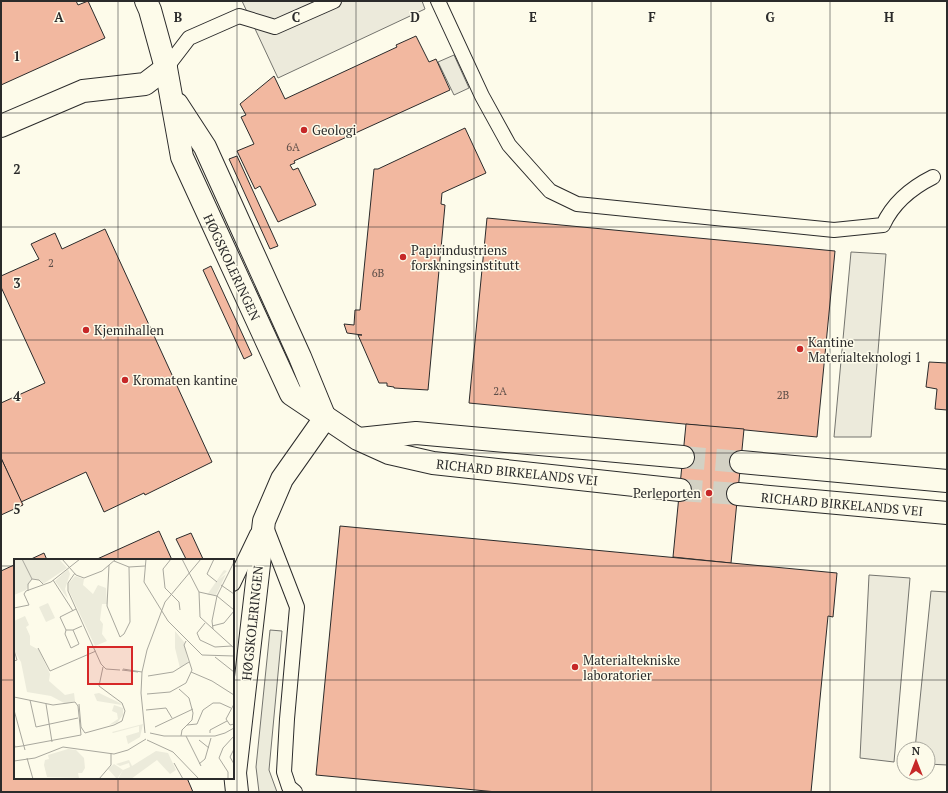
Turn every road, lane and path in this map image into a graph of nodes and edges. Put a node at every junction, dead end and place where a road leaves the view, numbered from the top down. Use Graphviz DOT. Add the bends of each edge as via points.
graph roads {
  1 [pos="146,1"];
  2 [pos="334,1"];
  3 [pos="438,1"];
  4 [pos="166,68"];
  5 [pos="1,126"];
  6 [pos="933,177"];
  7 [pos="325,418"];
  8 [pos="358,439"];
  9 [pos="683,457"];
  10 [pos="741,462"];
  11 [pos="947,480"];
  12 [pos="680,490"];
  13 [pos="738,494"];
  14 [pos="947,513"];
  15 [pos="264,521"];
  16 [pos="234,582"];
  17 [pos="235,778"];
  18 [pos="295,792"];
  1 -- 4 [label="street, HØGSKOLERINGEN"];
  2 -- 4 [label="lane" via="275,27 239,16 189,38"];
  3 -- 6 [label="lane" via="508,145 550,192 577,204 834,230 884,225 889,211 916,186"];
  4 -- 5 [label="street" via="145,84 84,91"];
  4 -- 7 [label="street, HØGSKOLERINGEN" via="182,157 291,394"];
  7 -- 8 [label="street, RICHARD BIRKELANDS VEI"];
  7 -- 15 [label="street, HØGSKOLERINGEN" via="282,479"];
  8 -- 9 [label="street" via="416,434"];
  8 -- 12 [label="street, RICHARD BIRKELANDS VEI" via="389,453 433,463"];
  10 -- 11 [label="street"];
  13 -- 14 [label="street, RICHARD BIRKELANDS VEI"];
  15 -- 16 [label="lane, HØGSKOLERINGEN"];
  15 -- 17 [label="street, HØGSKOLERINGEN"];
  15 -- 18 [label="lane" via="297,607 284,772 289,787"];
}
